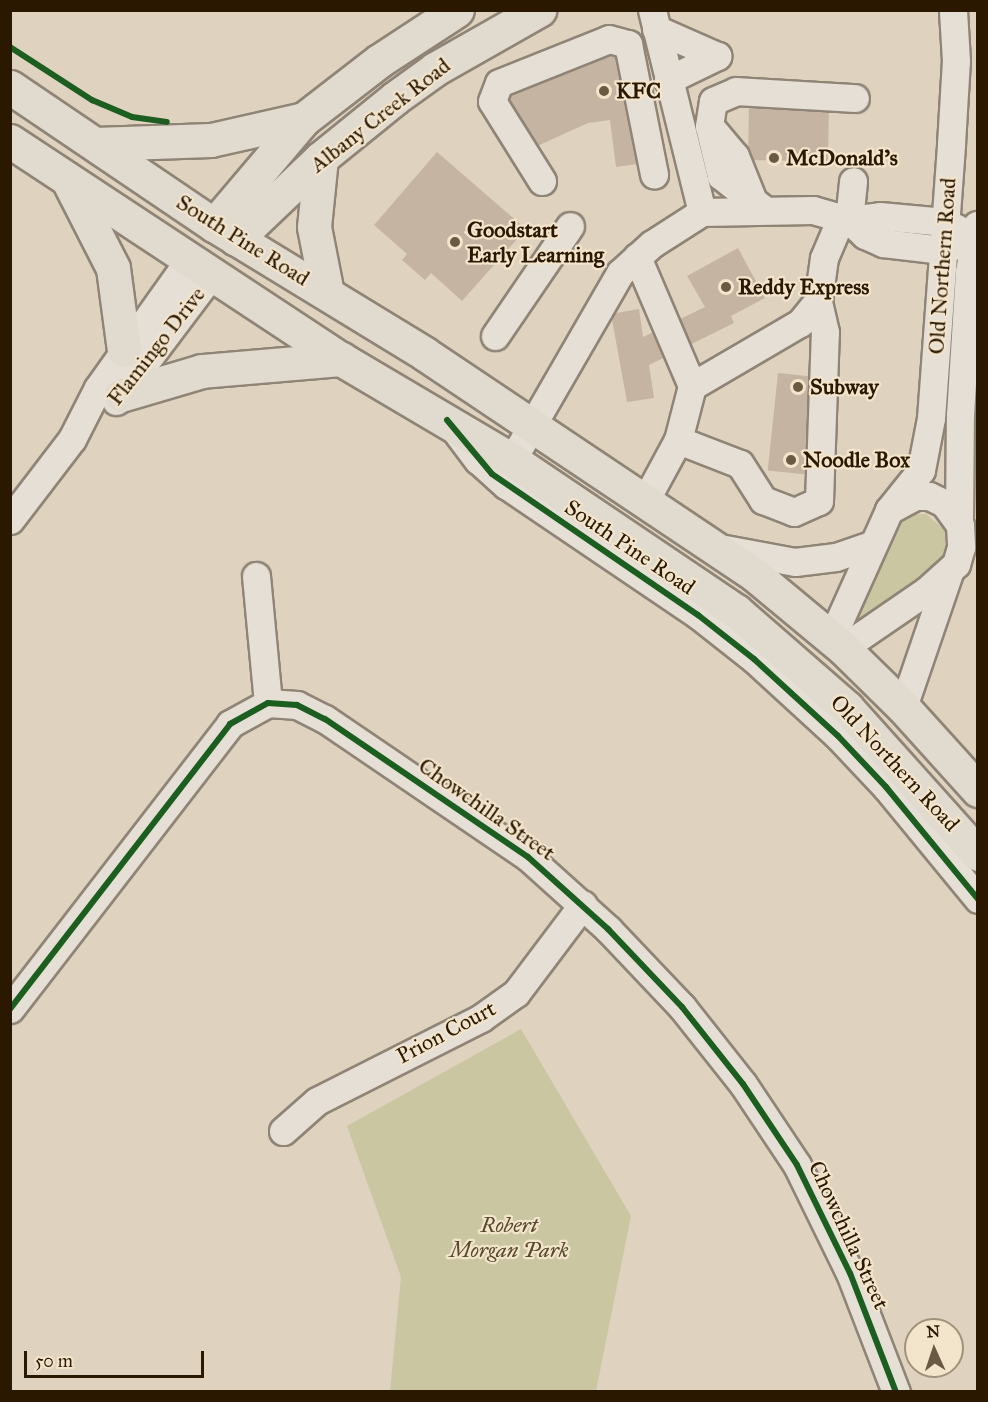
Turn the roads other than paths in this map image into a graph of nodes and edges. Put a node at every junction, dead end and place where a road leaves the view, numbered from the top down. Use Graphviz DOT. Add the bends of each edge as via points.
graph roads {
  1 [pos="457,10"];
  2 [pos="539,10"];
  3 [pos="953,10"];
  4 [pos="654,20"];
  5 [pos="668,80"];
  6 [pos="10,87"];
  7 [pos="855,98"];
  8 [pos="304,119"];
  9 [pos="10,141"];
  10 [pos="95,144"];
  11 [pos="321,158"];
  12 [pos="654,174"];
  13 [pos="68,180"];
  14 [pos="542,180"];
  15 [pos="853,181"];
  16 [pos="757,203"];
  17 [pos="702,212"];
  18 [pos="845,219"];
  19 [pos="945,222"];
  20 [pos="570,226"];
  21 [pos="976,229"];
  22 [pos="225,232"];
  23 [pos="943,250"];
  24 [pos="637,256"];
  25 [pos="200,268"];
  26 [pos="327,293"];
  27 [pos="818,301"];
  28 [pos="495,336"];
  29 [pos="124,350"];
  30 [pos="341,359"];
  31 [pos="692,386"];
  32 [pos="121,395"];
  33 [pos="447,420"];
  34 [pos="532,425"];
  35 [pos="72,439"];
  36 [pos="678,440"];
  37 [pos="512,460"];
  38 [pos="645,501"];
  39 [pos="889,510"];
  40 [pos="10,520"];
  41 [pos="959,521"];
  42 [pos="713,545"];
  43 [pos="870,545"];
  44 [pos="969,550"];
  45 [pos="950,572"];
  46 [pos="256,576"];
  47 [pos="837,643"];
  48 [pos="805,687"];
  49 [pos="268,703"];
  50 [pos="903,707"];
  51 [pos="978,790"];
  52 [pos="978,854"];
  53 [pos="978,899"];
  54 [pos="583,904"];
  55 [pos="10,1010"];
  56 [pos="283,1131"];
  57 [pos="896,1392"];
  1 -- 8 [label="main road, Albany Creek Road" via="379,61"];
  2 -- 11 [label="main road, Albany Creek Road" via="435,69"];
  3 -- 19 [label="street, Old Northern Road" via="956,61"];
  4 -- 5 [label="street"];
  4 -- 5 [label="street" via="717,56"];
  5 -- 17 [label="street"];
  6 -- 10 [label="main road, South Pine Road"];
  7 -- 16 [label="street" via="736,91 713,101 709,126 723,179"];
  8 -- 10 [label="main road" via="211,140"];
  8 -- 22 [label="main road, Albany Creek Road"];
  9 -- 13 [label="main road, South Pine Road"];
  10 -- 22 [label="main road, South Pine Road"];
  11 -- 22 [label="main road, Albany Creek Road"];
  11 -- 26 [label="main road" via="314,227"];
  12 -- 14 [label="street" via="628,44 609,39 499,83 492,101"];
  13 -- 25 [label="main road, South Pine Road"];
  13 -- 29 [label="main road" via="113,268"];
  15 -- 18 [label="street"];
  16 -- 17 [label="street"];
  16 -- 18 [label="street" via="813,210"];
  17 -- 24 [label="street"];
  18 -- 19 [label="street" via="874,216"];
  18 -- 23 [label="street" via="882,243"];
  18 -- 27 [label="street" via="824,258"];
  19 -- 21 [label="street"];
  19 -- 23 [label="street, Old Northern Road"];
  20 -- 28 [label="street"];
  21 -- 23 [label="street"];
  21 -- 41 [label="street, Old Northern Road" via="960,415"];
  22 -- 25 [label="main road"];
  22 -- 26 [label="main road, South Pine Road"];
  23 -- 39 [label="street, Old Northern Road" via="925,458 913,483"];
  24 -- 31 [label="street"];
  24 -- 34 [label="street" via="620,273"];
  25 -- 29 [label="street, Flamingo Drive"];
  25 -- 30 [label="main road, South Pine Road"];
  25 -- 32 [label="street, Flamingo Drive"];
  26 -- 34 [label="main road, South Pine Road"];
  27 -- 31 [label="street" via="800,323"];
  27 -- 36 [label="street" via="825,332 819,501 794,513 763,500 740,464"];
  29 -- 35 [label="street, Flamingo Drive" via="98,388"];
  30 -- 32 [label="main road" via="202,371"];
  30 -- 33 [label="main road, South Pine Road"];
  31 -- 36 [label="street"];
  32 -- 35 [label="street, Flamingo Drive"];
  33 -- 37 [label="main road, South Pine Road"];
  33 -- 48 [label="street, South Pine Road" via="492,474"];
  34 -- 37 [label="street"];
  34 -- 38 [label="main road, South Pine Road"];
  35 -- 40 [label="street, Flamingo Drive"];
  36 -- 38 [label="street"];
  37 -- 48 [label="main road, South Pine Road" via="694,581"];
  38 -- 42 [label="main road, South Pine Road"];
  39 -- 41 [label="street" via="908,497 929,496 944,503"];
  39 -- 43 [label="street, Old Northern Road"];
  41 -- 44 [label="street, Old Northern Road"];
  42 -- 43 [label="street" via="759,558 795,562 836,557"];
  42 -- 47 [label="main road, South Pine Road"];
  43 -- 47 [label="street, Old Northern Road"];
  44 -- 45 [label="street, Old Northern Road"];
  45 -- 47 [label="street, Old Northern Road"];
  45 -- 50 [label="street"];
  46 -- 49 [label="street"];
  47 -- 48 [label="main road"];
  47 -- 50 [label="main road, Old Northern Road"];
  48 -- 52 [label="main road, Old Northern Road" via="894,756"];
  48 -- 53 [label="street, Old Northern Road"];
  49 -- 54 [label="street, Chowchilla Street" via="297,705 325,719 528,857"];
  49 -- 55 [label="street" via="230,724"];
  50 -- 51 [label="main road, Old Northern Road"];
  54 -- 56 [label="street, Prion Court" via="516,993 481,1018 317,1101"];
  54 -- 57 [label="street, Chowchilla Street" via="682,1007 743,1084 797,1165 850,1272"];
}
